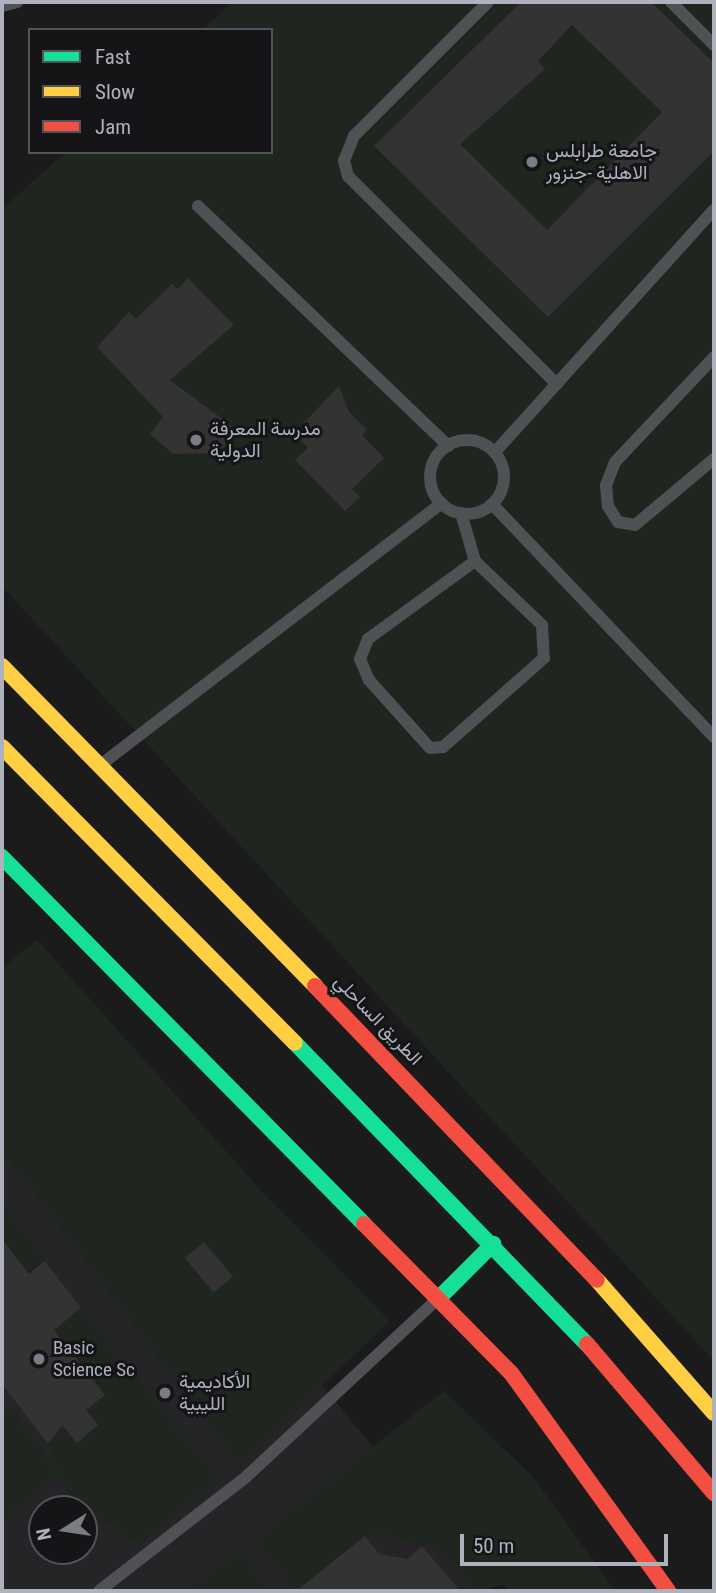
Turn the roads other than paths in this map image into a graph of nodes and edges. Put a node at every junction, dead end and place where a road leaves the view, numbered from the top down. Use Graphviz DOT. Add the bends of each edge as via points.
graph roads {
  1 [pos="18,2"];
  2 [pos="488,2"];
  3 [pos="671,2"];
  4 [pos="2,6"];
  5 [pos="714,45"];
  6 [pos="198,206"];
  7 [pos="714,210"];
  8 [pos="714,356"];
  9 [pos="557,384"];
  10 [pos="448,446"];
  11 [pos="495,452"];
  12 [pos="714,459"];
  13 [pos="442,503"];
  14 [pos="492,504"];
  15 [pos="461,513"];
  16 [pos="475,561"];
  17 [pos="2,666"];
  18 [pos="714,737"];
  19 [pos="2,747"];
  20 [pos="100,765"];
  21 [pos="2,857"];
  22 [pos="493,1244"];
  23 [pos="441,1296"];
  24 [pos="714,1413"];
  25 [pos="711,1500"];
  26 [pos="99,1591"];
  27 [pos="668,1591"];
  1 -- 4 [label="lane"];
  2 -- 9 [label="lane" via="354,136 344,161 348,176"];
  3 -- 5 [label="lane"];
  6 -- 10 [label="lane"];
  7 -- 9 [label="lane"];
  8 -- 12 [label="lane" via="615,462 606,485 608,506 618,522 635,525"];
  9 -- 11 [label="lane"];
  10 -- 11 [label="lane" via="470,440"];
  10 -- 13 [label="lane" via="431,472"];
  11 -- 14 [label="lane" via="504,480"];
  13 -- 15 [label="lane"];
  13 -- 20 [label="lane"];
  14 -- 15 [label="lane"];
  14 -- 18 [label="lane"];
  15 -- 16 [label="lane"];
  16 -- 16 [label="lane" via="368,639 360,659 369,680 430,748 443,747 544,658 542,625"];
  17 -- 20 [label="main road, الطريق الساحلي"];
  19 -- 22 [label="main road"];
  20 -- 24 [label="main road, الطريق الساحلي" via="538,1214"];
  21 -- 23 [label="main road"];
  22 -- 23 [label="main road"];
  22 -- 25 [label="main road" via="659,1422"];
  23 -- 26 [label="lane" via="247,1476"];
  23 -- 27 [label="main road" via="561,1437"];
}
